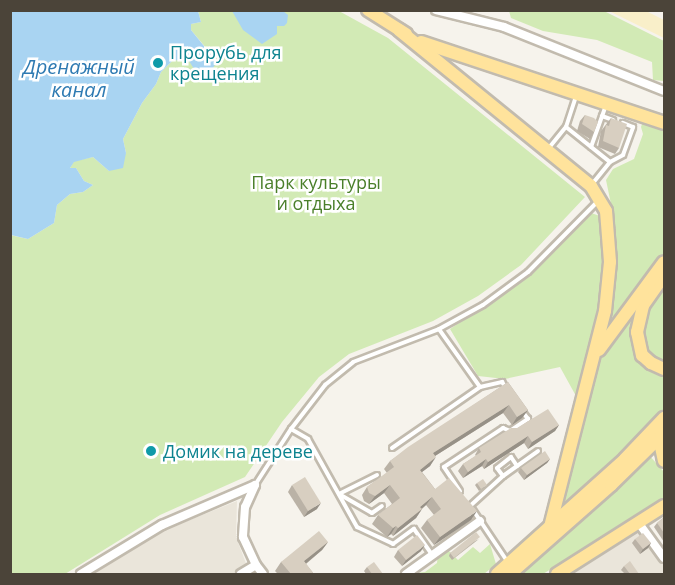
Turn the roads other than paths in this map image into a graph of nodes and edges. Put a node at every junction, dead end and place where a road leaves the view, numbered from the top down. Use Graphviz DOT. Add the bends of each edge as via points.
graph roads {
  1 [pos="436,10"];
  2 [pos="375,12"];
  3 [pos="399,30"];
  4 [pos="664,91"];
  5 [pos="577,92"];
  6 [pos="606,103"];
  7 [pos="602,116"];
  8 [pos="664,123"];
  9 [pos="566,127"];
  10 [pos="591,147"];
  11 [pos="547,150"];
  12 [pos="610,162"];
  13 [pos="591,186"];
  14 [pos="600,198"];
  15 [pos="664,261"];
  16 [pos="664,275"];
  17 [pos="439,328"];
  18 [pos="592,367"];
  19 [pos="664,369"];
  20 [pos="480,387"];
  21 [pos="509,392"];
  22 [pos="521,410"];
  23 [pos="664,418"];
  24 [pos="291,429"];
  25 [pos="664,434"];
  26 [pos="392,448"];
  27 [pos="538,451"];
  28 [pos="664,461"];
  29 [pos="517,466"];
  30 [pos="377,475"];
  31 [pos="502,476"];
  32 [pos="255,485"];
  33 [pos="339,494"];
  34 [pos="382,506"];
  35 [pos="470,506"];
  36 [pos="664,506"];
  37 [pos="480,521"];
  38 [pos="638,522"];
  39 [pos="550,526"];
  40 [pos="433,555"];
  41 [pos="664,558"];
  42 [pos="256,565"];
  43 [pos="509,569"];
  44 [pos="571,571"];
  45 [pos="81,574"];
  46 [pos="242,574"];
  47 [pos="263,574"];
  48 [pos="406,574"];
  49 [pos="497,574"];
  50 [pos="557,574"];
  1 -- 4 [label="street" via="504,27"];
  2 -- 3 [label="main road"];
  3 -- 5 [label="main road" via="437,49"];
  3 -- 11 [label="main road"];
  5 -- 6 [label="main road"];
  5 -- 9 [label="lane"];
  6 -- 7 [label="lane"];
  6 -- 8 [label="main road"];
  7 -- 10 [label="lane"];
  7 -- 12 [label="lane" via="633,127 624,155"];
  9 -- 10 [label="lane"];
  9 -- 11 [label="lane"];
  10 -- 12 [label="lane"];
  11 -- 13 [label="main road"];
  12 -- 13 [label="lane"];
  13 -- 14 [label="main road"];
  14 -- 17 [label="lane" via="528,272 483,305"];
  14 -- 18 [label="main road" via="609,225 609,275 603,324"];
  15 -- 18 [label="main road" via="604,342"];
  16 -- 19 [label="main road" via="640,312 637,332 642,355"];
  17 -- 20 [label="lane"];
  17 -- 24 [label="lane" via="353,362 326,385"];
  18 -- 39 [label="main road"];
  20 -- 21 [label="lane" via="502,382"];
  20 -- 26 [label="lane"];
  22 -- 35 [label="lane" via="528,419 510,431 503,428 444,467"];
  23 -- 39 [label="main road"];
  24 -- 32 [label="lane"];
  24 -- 33 [label="lane" via="308,439"];
  25 -- 28 [label="main road"];
  25 -- 43 [label="main road" via="611,485"];
  27 -- 29 [label="lane"];
  29 -- 31 [label="lane"];
  29 -- 31 [label="lane" via="511,458 497,468"];
  30 -- 33 [label="lane"];
  31 -- 35 [label="lane"];
  32 -- 42 [label="street" via="245,507 243,537"];
  32 -- 45 [label="street" via="162,525"];
  33 -- 34 [label="lane" via="372,513"];
  33 -- 40 [label="lane" via="357,527 393,544 414,529"];
  35 -- 37 [label="lane"];
  36 -- 38 [label="main road"];
  37 -- 40 [label="street"];
  37 -- 43 [label="lane"];
  38 -- 41 [label="street"];
  38 -- 44 [label="main road"];
  39 -- 43 [label="main road"];
  40 -- 48 [label="street"];
  42 -- 46 [label="street"];
  42 -- 47 [label="street"];
  43 -- 49 [label="main road"];
  44 -- 50 [label="main road"];
}
